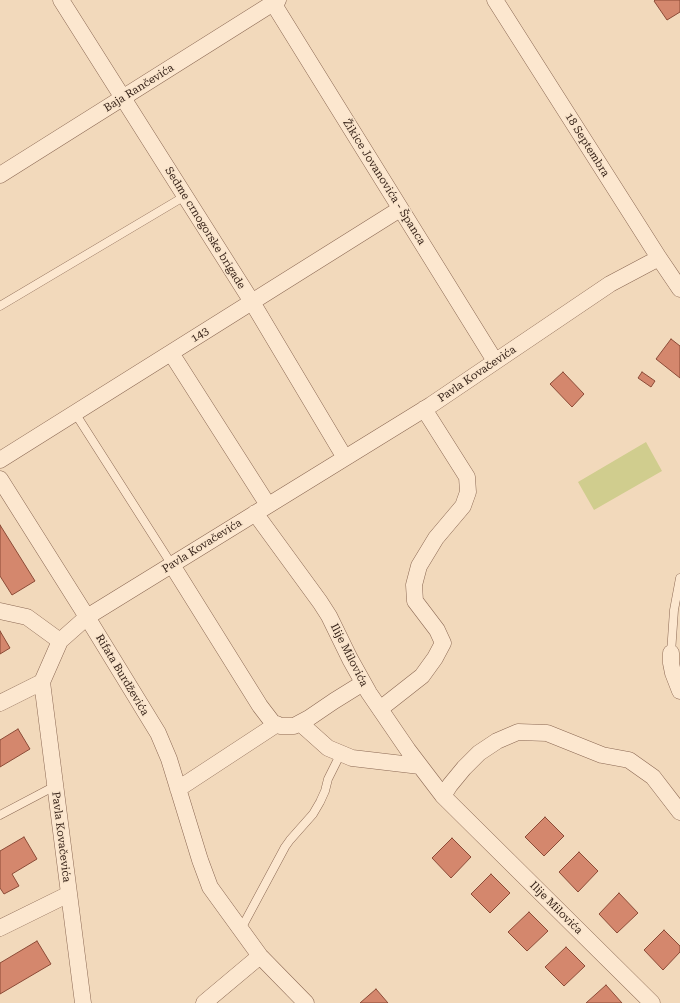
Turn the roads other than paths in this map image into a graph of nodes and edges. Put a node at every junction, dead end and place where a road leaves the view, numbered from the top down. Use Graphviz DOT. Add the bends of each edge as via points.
graph roads {
  1 [pos="61,0"];
  2 [pos="495,0"];
  3 [pos="275,2"];
  4 [pos="123,98"];
  5 [pos="0,175"];
  6 [pos="185,196"];
  7 [pos="400,209"];
  8 [pos="659,258"];
  9 [pos="680,289"];
  10 [pos="252,302"];
  11 [pos="0,306"];
  12 [pos="171,353"];
  13 [pos="495,362"];
  14 [pos="424,409"];
  15 [pos="75,413"];
  16 [pos="345,458"];
  17 [pos="0,460"];
  18 [pos="0,479"];
  19 [pos="262,509"];
  20 [pos="172,564"];
  21 [pos="680,578"];
  22 [pos="0,611"];
  23 [pos="87,617"];
  24 [pos="60,642"];
  25 [pos="671,653"];
  26 [pos="42,682"];
  27 [pos="363,683"];
  28 [pos="680,691"];
  29 [pos="0,702"];
  30 [pos="380,709"];
  31 [pos="300,723"];
  32 [pos="277,724"];
  33 [pos="341,753"];
  34 [pos="420,766"];
  35 [pos="55,786"];
  36 [pos="178,789"];
  37 [pos="443,796"];
  38 [pos="680,812"];
  39 [pos="0,815"];
  40 [pos="69,894"];
  41 [pos="0,928"];
  42 [pos="241,929"];
  43 [pos="260,956"];
  44 [pos="82,1003"];
  45 [pos="204,1003"];
  46 [pos="306,1003"];
  47 [pos="652,1003"];
  1 -- 4 [label="street, Sedme crnogorske brigade"];
  2 -- 8 [label="street, 18 Septembra"];
  3 -- 4 [label="street, Baja Rančevića"];
  3 -- 7 [label="street, Žikice Jovanovića - Španca"];
  4 -- 5 [label="street, Baja Rančevića"];
  4 -- 6 [label="street, Sedme crnogorske brigade"];
  6 -- 10 [label="street, Sedme crnogorske brigade"];
  6 -- 11 [label="lane"];
  7 -- 10 [label="street, 143"];
  7 -- 13 [label="street, Žikice Jovanovića - Španca"];
  8 -- 9 [label="street, 18 Septembra"];
  8 -- 13 [label="street, Pavla Kovačevića" via="610,284"];
  10 -- 12 [label="street, 143"];
  10 -- 16 [label="street, Sedme crnogorske brigade"];
  12 -- 15 [label="street, 143"];
  12 -- 19 [label="street, Ilije Milovića"];
  13 -- 14 [label="street, Pavla Kovačevića"];
  14 -- 16 [label="street, Pavla Kovačevića"];
  14 -- 30 [label="street" via="467,477 468,492 463,506 436,538 419,566 414,584 415,601 444,643 422,676"];
  15 -- 17 [label="street, 143"];
  15 -- 20 [label="lane"];
  16 -- 19 [label="street, Pavla Kovačevića"];
  18 -- 23 [label="street, Rifata Burdževića"];
  19 -- 20 [label="street, Pavla Kovačevića"];
  19 -- 27 [label="street, Ilije Milovića" via="330,616"];
  20 -- 23 [label="street, Pavla Kovačevića"];
  20 -- 32 [label="street" via="260,706 273,723"];
  21 -- 25 [label="lane" via="674,610"];
  22 -- 24 [label="street" via="27,617"];
  23 -- 24 [label="street, Pavla Kovačevića"];
  23 -- 36 [label="street, Rifata Burdževića" via="158,733"];
  24 -- 26 [label="street, Pavla Kovačevića"];
  25 -- 28 [label="street" via="673,673"];
  26 -- 29 [label="street"];
  26 -- 35 [label="street, Pavla Kovačevića"];
  27 -- 30 [label="street, Ilije Milovića"];
  27 -- 31 [label="street"];
  30 -- 34 [label="street, Ilije Milovića"];
  31 -- 32 [label="street" via="294,726"];
  31 -- 33 [label="street" via="328,748"];
  32 -- 36 [label="street"];
  33 -- 34 [label="street" via="352,758"];
  33 -- 42 [label="lane" via="320,802 285,847"];
  34 -- 37 [label="street, Ilije Milovića"];
  35 -- 39 [label="lane"];
  35 -- 40 [label="street, Pavla Kovačevića"];
  36 -- 42 [label="street, Rifata Burdževića" via="210,887"];
  37 -- 38 [label="street" via="479,753 497,742 518,732 547,733 602,755 629,760 653,777"];
  37 -- 47 [label="street, Ilije Milovića"];
  40 -- 41 [label="street"];
  40 -- 44 [label="street, Pavla Kovačevića"];
  42 -- 43 [label="street, Rifata Burdževića"];
  43 -- 45 [label="street"];
  43 -- 46 [label="street, Rifata Burdževića"];
}
